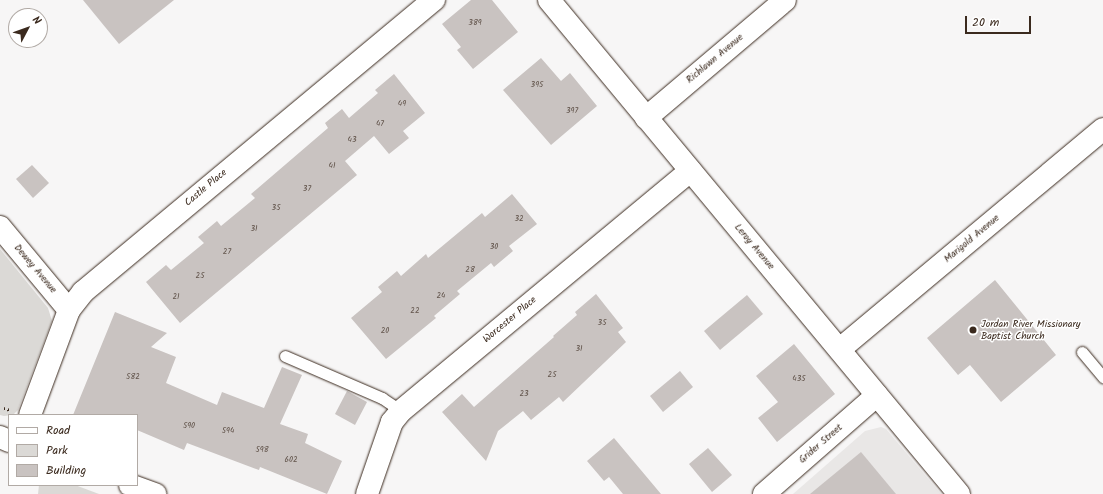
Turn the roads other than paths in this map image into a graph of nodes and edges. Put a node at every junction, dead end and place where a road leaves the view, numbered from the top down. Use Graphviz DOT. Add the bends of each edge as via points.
graph roads {
  1 [pos="434,0"];
  2 [pos="549,0"];
  3 [pos="785,0"];
  4 [pos="646,118"];
  5 [pos="1103,129"];
  6 [pos="690,171"];
  7 [pos="0,228"];
  8 [pos="69,310"];
  9 [pos="840,348"];
  10 [pos="1082,352"];
  11 [pos="285,356"];
  12 [pos="1103,378"];
  13 [pos="877,395"];
  14 [pos="401,411"];
  15 [pos="30,414"];
  16 [pos="133,486"];
  17 [pos="155,494"];
  18 [pos="366,494"];
  19 [pos="764,494"];
  20 [pos="960,494"];
  1 -- 8 [label="street, Castle Place" via="114,264 83,292"];
  2 -- 4 [label="street, Leroy Avenue"];
  3 -- 4 [label="street, Richlawn Avenue"];
  4 -- 6 [label="street, Leroy Avenue"];
  5 -- 9 [label="street, Marigold Avenue"];
  6 -- 9 [label="street, Leroy Avenue"];
  6 -- 14 [label="street, Worcester Place"];
  7 -- 8 [label="street, Dewey Avenue"];
  8 -- 15 [label="street, Castle Place"];
  9 -- 13 [label="street, Leroy Avenue"];
  10 -- 12 [label="lane"];
  11 -- 14 [label="lane" via="382,398"];
  13 -- 19 [label="street, Grider Street"];
  13 -- 20 [label="street, Leroy Avenue"];
  14 -- 18 [label="street, Worcester Place" via="392,422"];
  16 -- 17 [label="street"];
}
